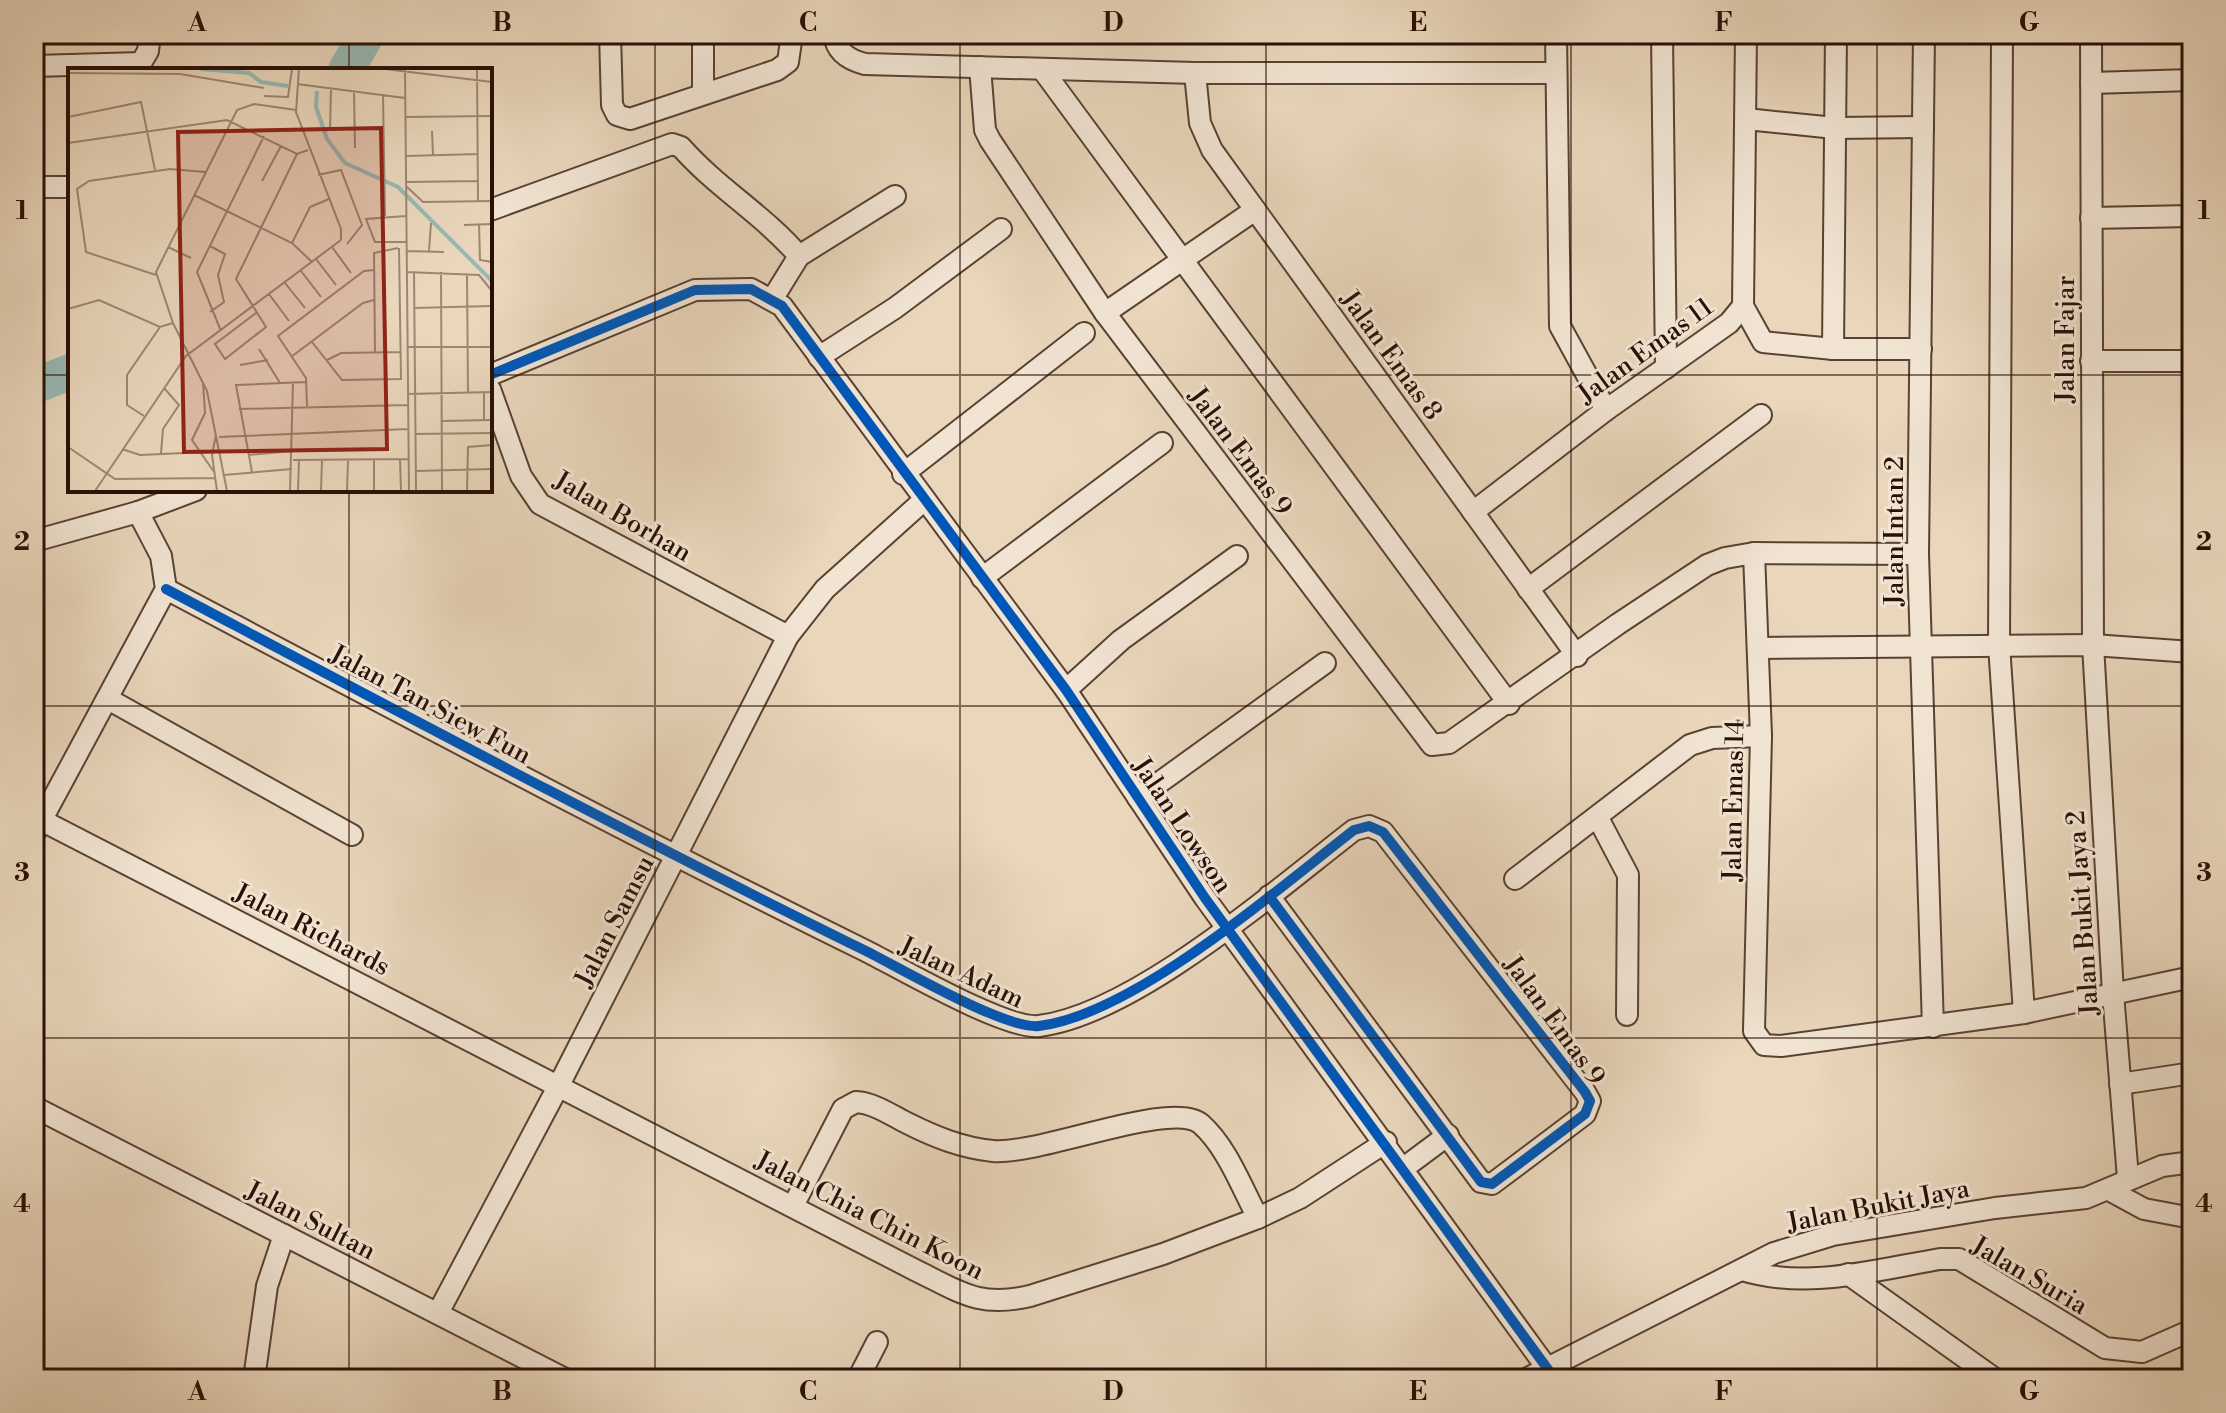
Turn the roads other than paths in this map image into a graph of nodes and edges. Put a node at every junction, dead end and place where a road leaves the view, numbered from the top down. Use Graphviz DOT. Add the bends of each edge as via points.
graph roads {
  1 [pos="150,34"];
  2 [pos="610,34"];
  3 [pos="703,34"];
  4 [pos="792,34"];
  5 [pos="834,34"];
  6 [pos="1556,34"];
  7 [pos="1662,34"];
  8 [pos="1746,34"];
  9 [pos="1836,34"];
  10 [pos="1924,34"];
  11 [pos="2002,34"];
  12 [pos="2091,34"];
  13 [pos="34,66"];
  14 [pos="980,67"];
  15 [pos="1042,69"];
  16 [pos="1195,73"];
  17 [pos="1556,73"];
  18 [pos="2192,80"];
  19 [pos="2091,83"];
  20 [pos="703,94"];
  21 [pos="1746,119"];
  22 [pos="1923,127"];
  23 [pos="1835,128"];
  24 [pos="34,187"];
  25 [pos="68,187"];
  26 [pos="895,196"];
  27 [pos="492,209"];
  28 [pos="1255,210"];
  29 [pos="2192,216"];
  30 [pos="2091,218"];
  31 [pos="1001,229"];
  32 [pos="799,256"];
  33 [pos="1182,261"];
  34 [pos="773,298"];
  35 [pos="1743,306"];
  36 [pos="1105,313"];
  37 [pos="1084,333"];
  38 [pos="1833,349"];
  39 [pos="1921,349"];
  40 [pos="819,357"];
  41 [pos="2091,361"];
  42 [pos="2192,361"];
  43 [pos="1666,368"];
  44 [pos="492,374"];
  45 [pos="492,395"];
  46 [pos="1606,410"];
  47 [pos="1761,415"];
  48 [pos="1162,443"];
  49 [pos="903,474"];
  50 [pos="191,492"];
  51 [pos="923,501"];
  52 [pos="138,512"];
  53 [pos="1473,512"];
  54 [pos="34,541"];
  55 [pos="1754,553"];
  56 [pos="1918,554"];
  57 [pos="1237,556"];
  58 [pos="982,578"];
  59 [pos="166,589"];
  60 [pos="1528,589"];
  61 [pos="788,636"];
  62 [pos="1999,645"];
  63 [pos="2093,645"];
  64 [pos="1759,648"];
  65 [pos="1920,648"];
  66 [pos="2192,652"];
  67 [pos="1577,656"];
  68 [pos="1325,663"];
  69 [pos="1066,690"];
  70 [pos="108,699"];
  71 [pos="1509,704"];
  72 [pos="1761,736"];
  73 [pos="1138,798"];
  74 [pos="1598,818"];
  75 [pos="38,827"];
  76 [pos="352,835"];
  77 [pos="676,858"];
  78 [pos="1515,879"];
  79 [pos="1269,896"];
  80 [pos="1227,927"];
  81 [pos="2192,977"];
  82 [pos="2113,993"];
  83 [pos="2024,1013"];
  84 [pos="1627,1015"];
  85 [pos="1933,1027"];
  86 [pos="2192,1073"];
  87 [pos="2120,1084"];
  88 [pos="559,1085"];
  89 [pos="34,1107"];
  90 [pos="1448,1135"];
  91 [pos="1386,1142"];
  92 [pos="2192,1162"];
  93 [pos="1405,1167"];
  94 [pos="2128,1178"];
  95 [pos="2109,1190"];
  96 [pos="793,1206"];
  97 [pos="1258,1218"];
  98 [pos="2192,1218"];
  99 [pos="284,1235"];
  100 [pos="1742,1270"];
  101 [pos="1848,1274"];
  102 [pos="438,1313"];
  103 [pos="2192,1330"];
  104 [pos="877,1342"];
  105 [pos="1551,1374"];
  106 [pos="254,1379"];
  107 [pos="565,1379"];
  108 [pos="858,1379"];
  109 [pos="1526,1379"];
  110 [pos="1995,1379"];
  1 -- 13 [label="street" via="141,63"];
  2 -- 20 [label="street" via="612,105 617,115 630,119"];
  3 -- 20 [label="street"];
  4 -- 20 [label="street" via="788,62 777,70"];
  5 -- 14 [label="street" via="836,46 865,64"];
  6 -- 17 [label="street"];
  7 -- 43 [label="street"];
  8 -- 21 [label="street, Jalan Emas 11"];
  9 -- 23 [label="street"];
  10 -- 22 [label="street, Jalan Intan 2"];
  11 -- 62 [label="street"];
  12 -- 19 [label="street, Jalan Fajar"];
  14 -- 15 [label="street"];
  14 -- 36 [label="street, Jalan Emas 9" via="990,140"];
  15 -- 16 [label="street"];
  15 -- 33 [label="street"];
  16 -- 17 [label="street"];
  16 -- 28 [label="street, Jalan Emas 8" via="1204,136"];
  17 -- 46 [label="street" via="1560,326"];
  18 -- 19 [label="street"];
  19 -- 30 [label="street, Jalan Fajar"];
  21 -- 23 [label="street"];
  21 -- 35 [label="street, Jalan Emas 11"];
  22 -- 23 [label="street"];
  22 -- 39 [label="street, Jalan Intan 2"];
  23 -- 38 [label="street"];
  24 -- 25 [label="street"];
  26 -- 32 [label="street"];
  27 -- 32 [label="street" via="672,144"];
  28 -- 33 [label="street"];
  28 -- 53 [label="street, Jalan Emas 8"];
  29 -- 30 [label="street"];
  30 -- 41 [label="street, Jalan Fajar"];
  31 -- 40 [label="street"];
  32 -- 34 [label="street"];
  33 -- 36 [label="street"];
  33 -- 71 [label="street"];
  34 -- 40 [label="street, Jalan Lowson"];
  34 -- 44 [label="street" via="738,287 695,290"];
  35 -- 38 [label="street" via="1763,342"];
  35 -- 43 [label="street, Jalan Emas 11" via="1729,323"];
  36 -- 71 [label="street, Jalan Emas 9" via="1432,745 1449,743"];
  37 -- 49 [label="street"];
  38 -- 39 [label="street"];
  39 -- 56 [label="street, Jalan Intan 2"];
  40 -- 49 [label="street, Jalan Lowson"];
  41 -- 42 [label="street"];
  41 -- 63 [label="street, Jalan Fajar"];
  43 -- 46 [label="street, Jalan Emas 11"];
  45 -- 61 [label="street, Jalan Borhan" via="521,476 540,504"];
  46 -- 53 [label="street, Jalan Emas 11"];
  47 -- 60 [label="street"];
  48 -- 58 [label="street"];
  49 -- 51 [label="street, Jalan Lowson"];
  50 -- 52 [label="street"];
  51 -- 58 [label="street, Jalan Lowson"];
  51 -- 61 [label="street, Jalan Samsu" via="825,589"];
  52 -- 54 [label="street"];
  52 -- 59 [label="street" via="161,556"];
  53 -- 60 [label="street, Jalan Emas 8"];
  55 -- 56 [label="street, Jalan Emas 9"];
  55 -- 64 [label="street, Jalan Emas 14"];
  55 -- 67 [label="street, Jalan Emas 9" via="1707,565"];
  56 -- 65 [label="street, Jalan Intan 2"];
  57 -- 69 [label="street" via="1131,633"];
  58 -- 69 [label="street, Jalan Lowson"];
  59 -- 70 [label="street"];
  59 -- 77 [label="street, Jalan Tan Siew Fun"];
  60 -- 67 [label="street, Jalan Emas 8"];
  61 -- 77 [label="street, Jalan Samsu"];
  62 -- 63 [label="street"];
  62 -- 65 [label="street"];
  62 -- 83 [label="street"];
  63 -- 66 [label="street"];
  63 -- 82 [label="street, Jalan Bukit Jaya 2"];
  64 -- 65 [label="street"];
  64 -- 72 [label="street, Jalan Emas 14"];
  65 -- 85 [label="street, Jalan Intan 2"];
  67 -- 71 [label="street, Jalan Emas 9"];
  68 -- 73 [label="street"];
  69 -- 73 [label="street, Jalan Lowson"];
  70 -- 75 [label="street"];
  70 -- 76 [label="street"];
  72 -- 74 [label="street" via="1712,738 1690,745"];
  72 -- 85 [label="street, Jalan Emas 14" via="1754,1031 1764,1045 1781,1046"];
  73 -- 80 [label="street, Jalan Lowson"];
  74 -- 78 [label="street"];
  74 -- 84 [label="street" via="1628,875"];
  75 -- 88 [label="street, Jalan Richards"];
  77 -- 80 [label="street, Jalan Adam" via="977,1006 1029,1026 1089,1011 1145,983"];
  77 -- 88 [label="street, Jalan Samsu"];
  79 -- 80 [label="street, Jalan Emas 9"];
  79 -- 90 [label="street, Jalan Emas 9"];
  79 -- 90 [label="street, Jalan Emas 9" via="1354,830 1369,826 1383,832 1590,1101 1585,1114 1492,1184 1481,1182"];
  80 -- 91 [label="street, Jalan Lowson"];
  81 -- 82 [label="street"];
  82 -- 83 [label="street"];
  82 -- 87 [label="street, Jalan Bukit Jaya 2"];
  83 -- 85 [label="street"];
  86 -- 87 [label="street"];
  87 -- 94 [label="street, Jalan Bukit Jaya 2"];
  88 -- 96 [label="street, Jalan Chia Chin Koon"];
  88 -- 102 [label="street, Jalan Samsu"];
  89 -- 99 [label="street, Jalan Sultan"];
  90 -- 93 [label="street"];
  91 -- 93 [label="street, Jalan Lowson"];
  91 -- 97 [label="street, Jalan Chia Chin Koon" via="1300,1198"];
  92 -- 94 [label="street, Jalan Bukit Jaya"];
  93 -- 105 [label="street, Jalan Lowson"];
  94 -- 95 [label="street, Jalan Bukit Jaya"];
  95 -- 98 [label="street" via="2144,1209"];
  95 -- 100 [label="street, Jalan Bukit Jaya" via="2086,1198 1833,1235 1774,1253"];
  96 -- 97 [label="street, Jalan Chia Chin Koon" via="964,1294 992,1302 1030,1296"];
  96 -- 97 [label="street" via="843,1109 856,1102 958,1145 999,1151 1040,1148 1135,1122 1185,1116 1203,1126 1215,1142"];
  99 -- 102 [label="street, Jalan Sultan"];
  99 -- 106 [label="street" via="267,1286"];
  100 -- 101 [label="street, Jalan Suria" via="1788,1281"];
  100 -- 105 [label="street, Jalan Bukit Jaya"];
  101 -- 103 [label="street, Jalan Suria" via="1959,1259 2105,1348 2142,1352"];
  101 -- 110 [label="street"];
  102 -- 107 [label="street, Jalan Sultan"];
  104 -- 108 [label="street"];
  105 -- 109 [label="street"];
}
